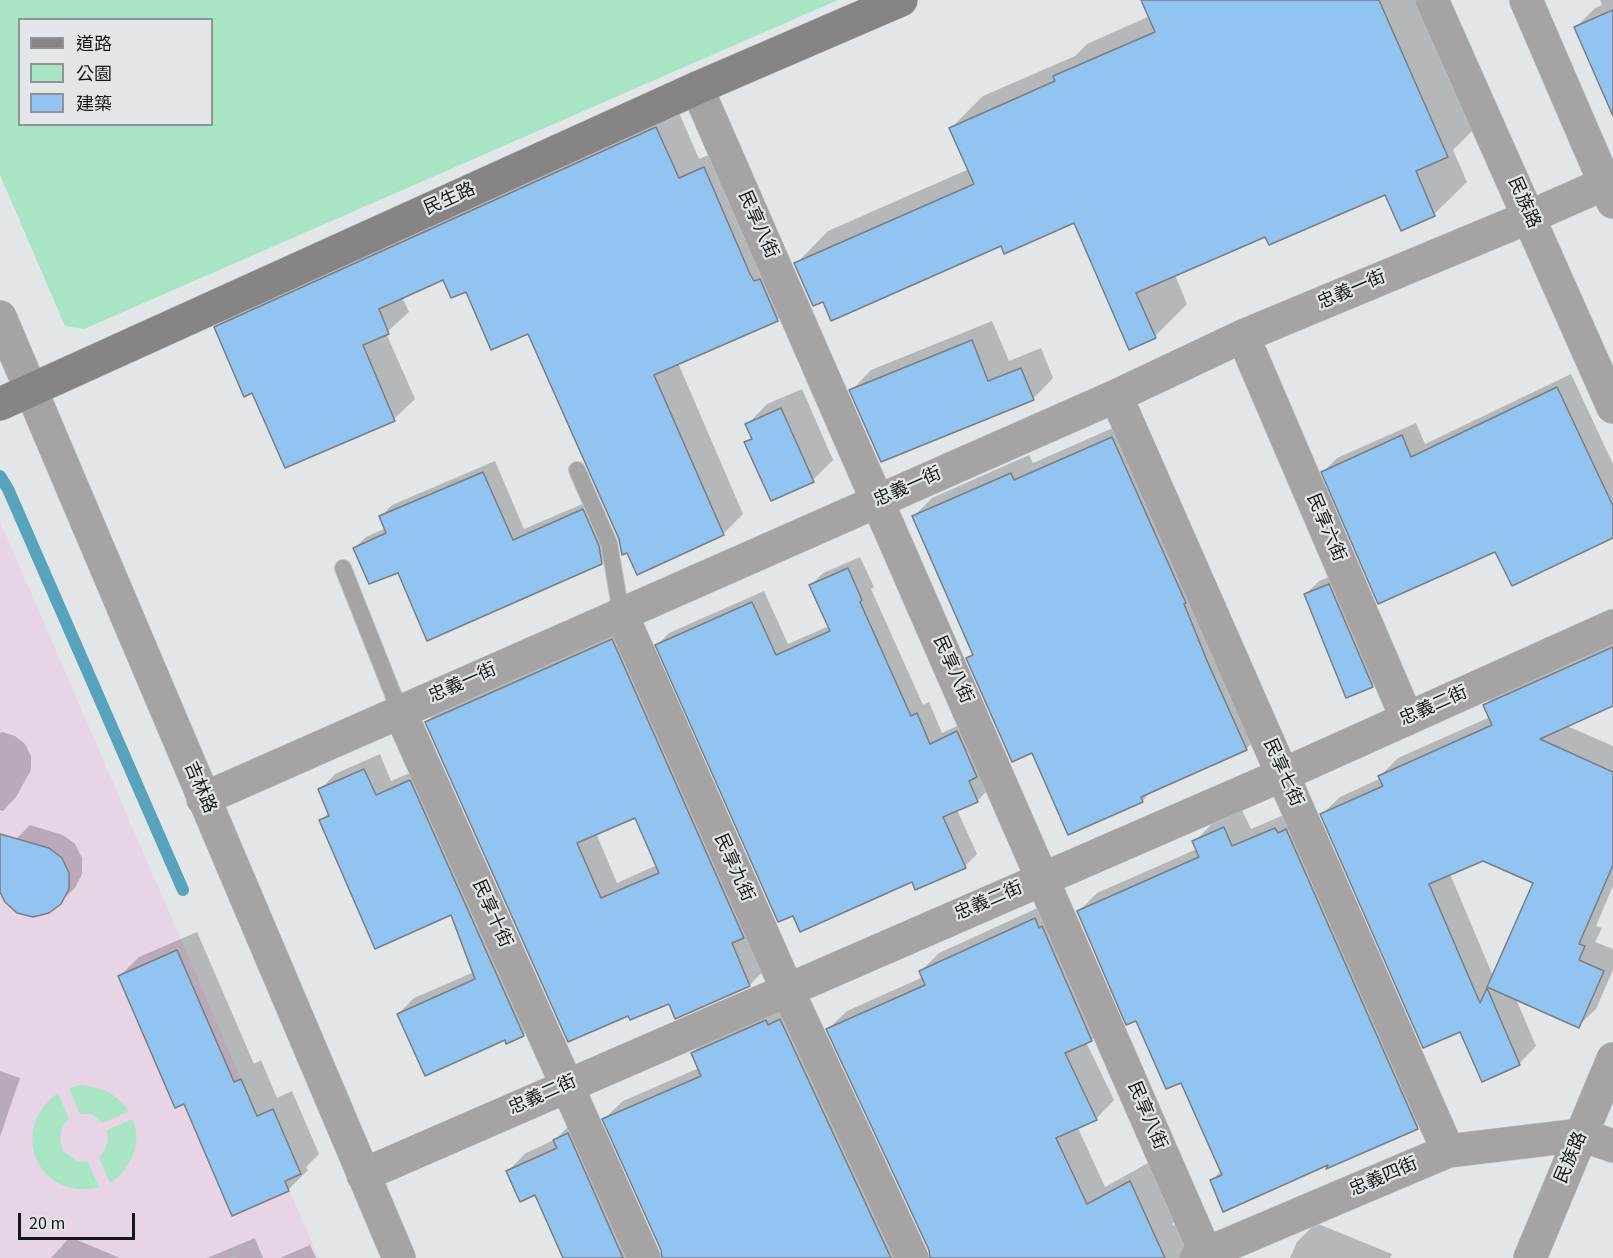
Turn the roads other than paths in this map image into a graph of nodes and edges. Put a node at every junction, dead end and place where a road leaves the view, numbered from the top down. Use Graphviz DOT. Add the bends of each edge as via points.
graph roads {
  1 [pos="901,0"];
  2 [pos="1432,0"];
  3 [pos="1526,0"];
  4 [pos="697,88"];
  5 [pos="1610,188"];
  6 [pos="1529,217"];
  7 [pos="0,316"];
  8 [pos="1243,336"];
  9 [pos="32,390"];
  10 [pos="1116,396"];
  11 [pos="0,404"];
  12 [pos="1613,407"];
  13 [pos="577,470"];
  14 [pos="879,501"];
  15 [pos="343,568"];
  16 [pos="621,613"];
  17 [pos="1613,626"];
  18 [pos="400,712"];
  19 [pos="1407,719"];
  20 [pos="1282,775"];
  21 [pos="203,799"];
  22 [pos="1043,879"];
  23 [pos="787,989"];
  24 [pos="1613,1059"];
  25 [pos="567,1085"];
  26 [pos="1581,1135"];
  27 [pos="1613,1146"];
  28 [pos="1448,1150"];
  29 [pos="363,1174"];
  30 [pos="1201,1256"];
  31 [pos="399,1258"];
  32 [pos="644,1258"];
  33 [pos="912,1258"];
  34 [pos="1530,1258"];
  1 -- 4 [label="main road, 民生路"];
  2 -- 6 [label="street, 民族路"];
  3 -- 5 [label="street"];
  4 -- 9 [label="main road, 民生路"];
  4 -- 14 [label="street, 民享八街"];
  5 -- 6 [label="street, 忠義一街"];
  6 -- 8 [label="street, 忠義一街"];
  6 -- 12 [label="street, 民族路"];
  7 -- 9 [label="street, 吉林路"];
  8 -- 10 [label="street, 忠義一街"];
  8 -- 19 [label="street, 民享六街"];
  9 -- 11 [label="main road, 民生路"];
  9 -- 21 [label="street, 吉林路"];
  10 -- 14 [label="street, 忠義一街"];
  10 -- 20 [label="street, 民享七街"];
  13 -- 16 [label="lane, 民享九街" via="609,543"];
  14 -- 16 [label="street, 忠義一街"];
  14 -- 22 [label="street, 民享八街"];
  15 -- 18 [label="lane, 民享十街"];
  16 -- 18 [label="street, 忠義一街"];
  16 -- 23 [label="street, 民享九街"];
  17 -- 19 [label="street, 忠義二街"];
  18 -- 21 [label="street, 忠義一街"];
  18 -- 25 [label="street, 民享十街"];
  19 -- 20 [label="street, 忠義二街"];
  20 -- 22 [label="street, 忠義二街"];
  20 -- 28 [label="street, 民享七街"];
  21 -- 29 [label="street, 吉林路"];
  22 -- 23 [label="street, 忠義二街"];
  22 -- 30 [label="street, 民享八街"];
  23 -- 25 [label="street, 忠義二街"];
  23 -- 33 [label="street, 民享九街"];
  24 -- 26 [label="street, 民族路"];
  25 -- 29 [label="street, 忠義二街"];
  25 -- 32 [label="street, 民享十街"];
  26 -- 27 [label="street"];
  26 -- 28 [label="street, 忠義四街"];
  26 -- 34 [label="street, 民族路"];
  28 -- 30 [label="street, 忠義四街"];
  29 -- 31 [label="street, 吉林路"];
}
